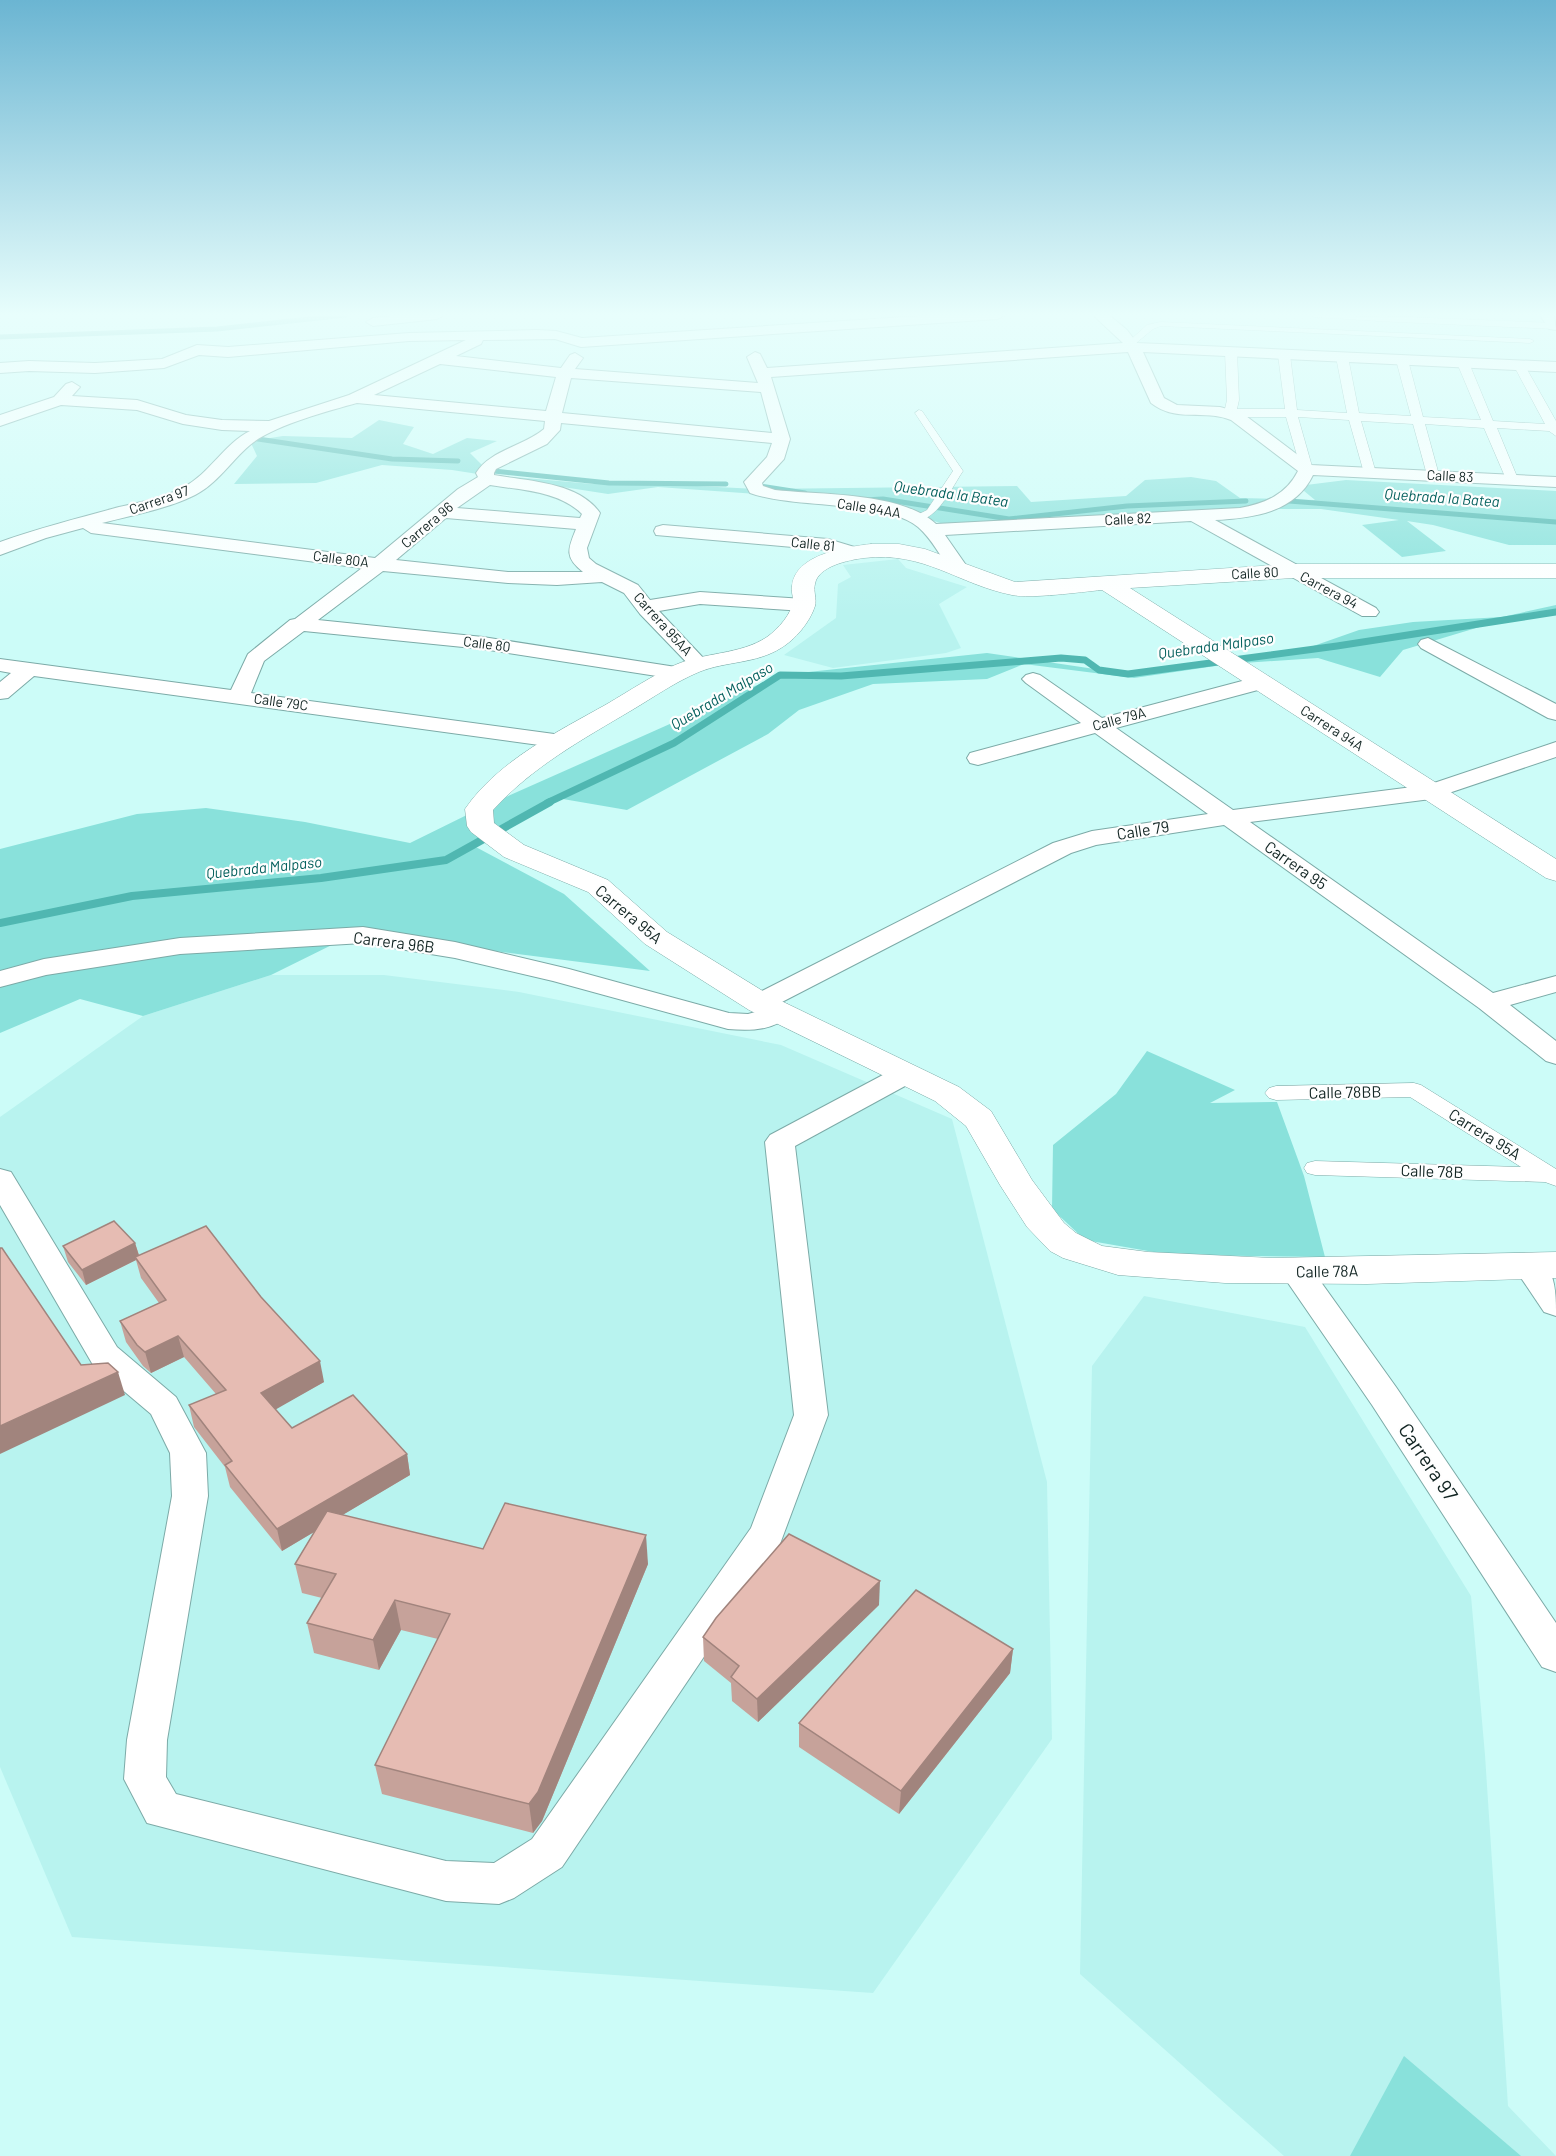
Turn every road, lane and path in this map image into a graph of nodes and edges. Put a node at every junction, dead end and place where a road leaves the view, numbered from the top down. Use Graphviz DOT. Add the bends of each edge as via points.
graph roads {
  1 [pos="15,416"];
  2 [pos="173,416"];
  3 [pos="302,416"];
  4 [pos="539,416"];
  5 [pos="775,416"];
  6 [pos="921,416"];
  7 [pos="1234,416"];
  8 [pos="1292,416"];
  9 [pos="1346,416"];
  10 [pos="1354,416"];
  11 [pos="1418,416"];
  12 [pos="1486,416"];
  13 [pos="1548,416"];
  14 [pos="553,417"];
  15 [pos="1419,420"];
  16 [pos="0,421"];
  17 [pos="1490,424"];
  18 [pos="271,426"];
  19 [pos="1555,429"];
  20 [pos="782,439"];
  21 [pos="1307,470"];
  22 [pos="1370,473"];
  23 [pos="1433,475"];
  24 [pos="487,479"];
  25 [pos="1512,479"];
  26 [pos="1556,482"];
  27 [pos="444,512"];
  28 [pos="1195,516"];
  29 [pos="924,524"];
  30 [pos="587,525"];
  31 [pos="76,526"];
  32 [pos="663,531"];
  33 [pos="0,549"];
  34 [pos="854,553"];
  35 [pos="380,564"];
  36 [pos="958,568"];
  37 [pos="1293,571"];
  38 [pos="1556,571"];
  39 [pos="606,576"];
  40 [pos="1108,584"];
  41 [pos="804,605"];
  42 [pos="645,607"];
  43 [pos="1369,612"];
  44 [pos="297,624"];
  45 [pos="1428,644"];
  46 [pos="0,665"];
  47 [pos="687,668"];
  48 [pos="29,669"];
  49 [pos="1033,679"];
  50 [pos="1262,682"];
  51 [pos="0,693"];
  52 [pos="239,696"];
  53 [pos="1556,713"];
  54 [pos="1098,724"];
  55 [pos="561,741"];
  56 [pos="1556,749"];
  57 [pos="978,758"];
  58 [pos="1431,792"];
  59 [pos="1228,817"];
  60 [pos="1556,872"];
  61 [pos="0,979"];
  62 [pos="1556,984"];
  63 [pos="1489,1002"];
  64 [pos="769,1007"];
  65 [pos="1556,1055"];
  66 [pos="906,1074"];
  67 [pos="1414,1090"];
  68 [pos="1276,1093"];
  69 [pos="1315,1168"];
  70 [pos="1552,1177"];
  71 [pos="0,1179"];
  72 [pos="1098,1259"];
  73 [pos="1542,1265"];
  74 [pos="1297,1272"];
  75 [pos="1556,1304"];
  76 [pos="1556,1655"];
  1 -- 16 [label="street"];
  2 -- 18 [label="street" via="222,425"];
  3 -- 18 [label="street, Carrera 97"];
  4 -- 14 [label="street"];
  5 -- 20 [label="street"];
  6 -- 29 [label="lane" via="958,471"];
  7 -- 21 [label="street"];
  8 -- 21 [label="street"];
  9 -- 10 [label="street"];
  10 -- 15 [label="street"];
  10 -- 22 [label="street"];
  11 -- 15 [label="street"];
  12 -- 17 [label="street"];
  13 -- 19 [label="street"];
  14 -- 20 [label="street"];
  14 -- 24 [label="street, Carrera 96" via="552,430 541,440 489,466"];
  15 -- 17 [label="street"];
  15 -- 23 [label="street"];
  17 -- 19 [label="street"];
  17 -- 25 [label="street"];
  18 -- 31 [label="street, Carrera 97" via="245,440 190,491"];
  20 -- 29 [label="street, Calle 94AA" via="775,459 753,482 756,489 772,495 897,510"];
  21 -- 22 [label="street, Calle 83"];
  21 -- 28 [label="street, Calle 82" via="1301,482 1271,507"];
  22 -- 23 [label="street, Calle 83"];
  23 -- 25 [label="street, Calle 83"];
  24 -- 27 [label="street, Carrera 96"];
  24 -- 30 [label="street" via="568,496 584,504 591,513"];
  25 -- 26 [label="street, Calle 83"];
  27 -- 30 [label="street"];
  27 -- 35 [label="street, Carrera 96"];
  28 -- 29 [label="street, Calle 82"];
  28 -- 37 [label="street, Carrera 94"];
  29 -- 36 [label="street"];
  30 -- 39 [label="street, Carrera 95AA" via="577,554 589,568"];
  31 -- 33 [label="street, Carrera 97" via="39,534"];
  31 -- 35 [label="street, Calle 80A"];
  32 -- 34 [label="street, Calle 81" via="828,545"];
  34 -- 36 [label="street, Calle 81" via="895,551 925,555"];
  34 -- 41 [label="street, Carrera 95A" via="812,569 805,577"];
  35 -- 39 [label="street, Calle 80A" via="507,578 572,580"];
  35 -- 44 [label="street, Carrera 96"];
  36 -- 40 [label="street, Calle 80" via="1015,588"];
  37 -- 38 [label="street, Calle 80"];
  37 -- 40 [label="street, Calle 80"];
  37 -- 43 [label="street, Carrera 94"];
  39 -- 42 [label="street, Carrera 95AA" via="631,589"];
  40 -- 50 [label="street, Carrera 94A"];
  41 -- 42 [label="street" via="700,598"];
  41 -- 47 [label="street, Carrera 95A" via="786,633 774,643"];
  42 -- 47 [label="street, Carrera 95AA"];
  44 -- 47 [label="street, Calle 80"];
  44 -- 52 [label="street, Carrera 96" via="255,658"];
  45 -- 53 [label="street"];
  46 -- 48 [label="street, Calle 79C"];
  47 -- 55 [label="street, Carrera 95A"];
  48 -- 51 [label="street"];
  48 -- 52 [label="street, Calle 79C"];
  49 -- 54 [label="street, Carrera 95"];
  50 -- 54 [label="street, Calle 79A"];
  50 -- 58 [label="street, Carrera 94A"];
  52 -- 55 [label="street, Calle 79C"];
  54 -- 57 [label="street, Calle 79A"];
  54 -- 59 [label="street, Carrera 95"];
  55 -- 64 [label="street, Carrera 95A" via="496,788 479,809 490,833 514,850 598,886 656,938"];
  56 -- 58 [label="street, Calle 79"];
  58 -- 59 [label="street, Calle 79"];
  58 -- 60 [label="street, Carrera 94A"];
  59 -- 63 [label="street, Carrera 95"];
  59 -- 64 [label="street, Calle 79" via="1092,838 1062,848 910,924"];
  61 -- 64 [label="street, Carrera 96B" via="180,946 363,935 455,950 728,1021 766,1020"];
  62 -- 63 [label="street"];
  63 -- 65 [label="street, Carrera 95"];
  64 -- 66 [label="street, Carrera 95A"];
  66 -- 71 [label="street" via="780,1142 812,1415 767,1534 547,1853 499,1884 446,1881 162,1810 146,1779 147,1740 190,1496 188,1453 164,1406 105,1356"];
  66 -- 72 [label="street, Carrera 95A" via="947,1094 979,1119 1045,1227 1066,1244"];
  67 -- 68 [label="street, Calle 78BB"];
  67 -- 70 [label="street, Carrera 95A"];
  69 -- 70 [label="street, Calle 78B"];
  72 -- 74 [label="street, Calle 78A" via="1227,1271"];
  73 -- 74 [label="street, Calle 78A"];
  73 -- 75 [label="street"];
  74 -- 76 [label="street, Carrera 97"];
}
